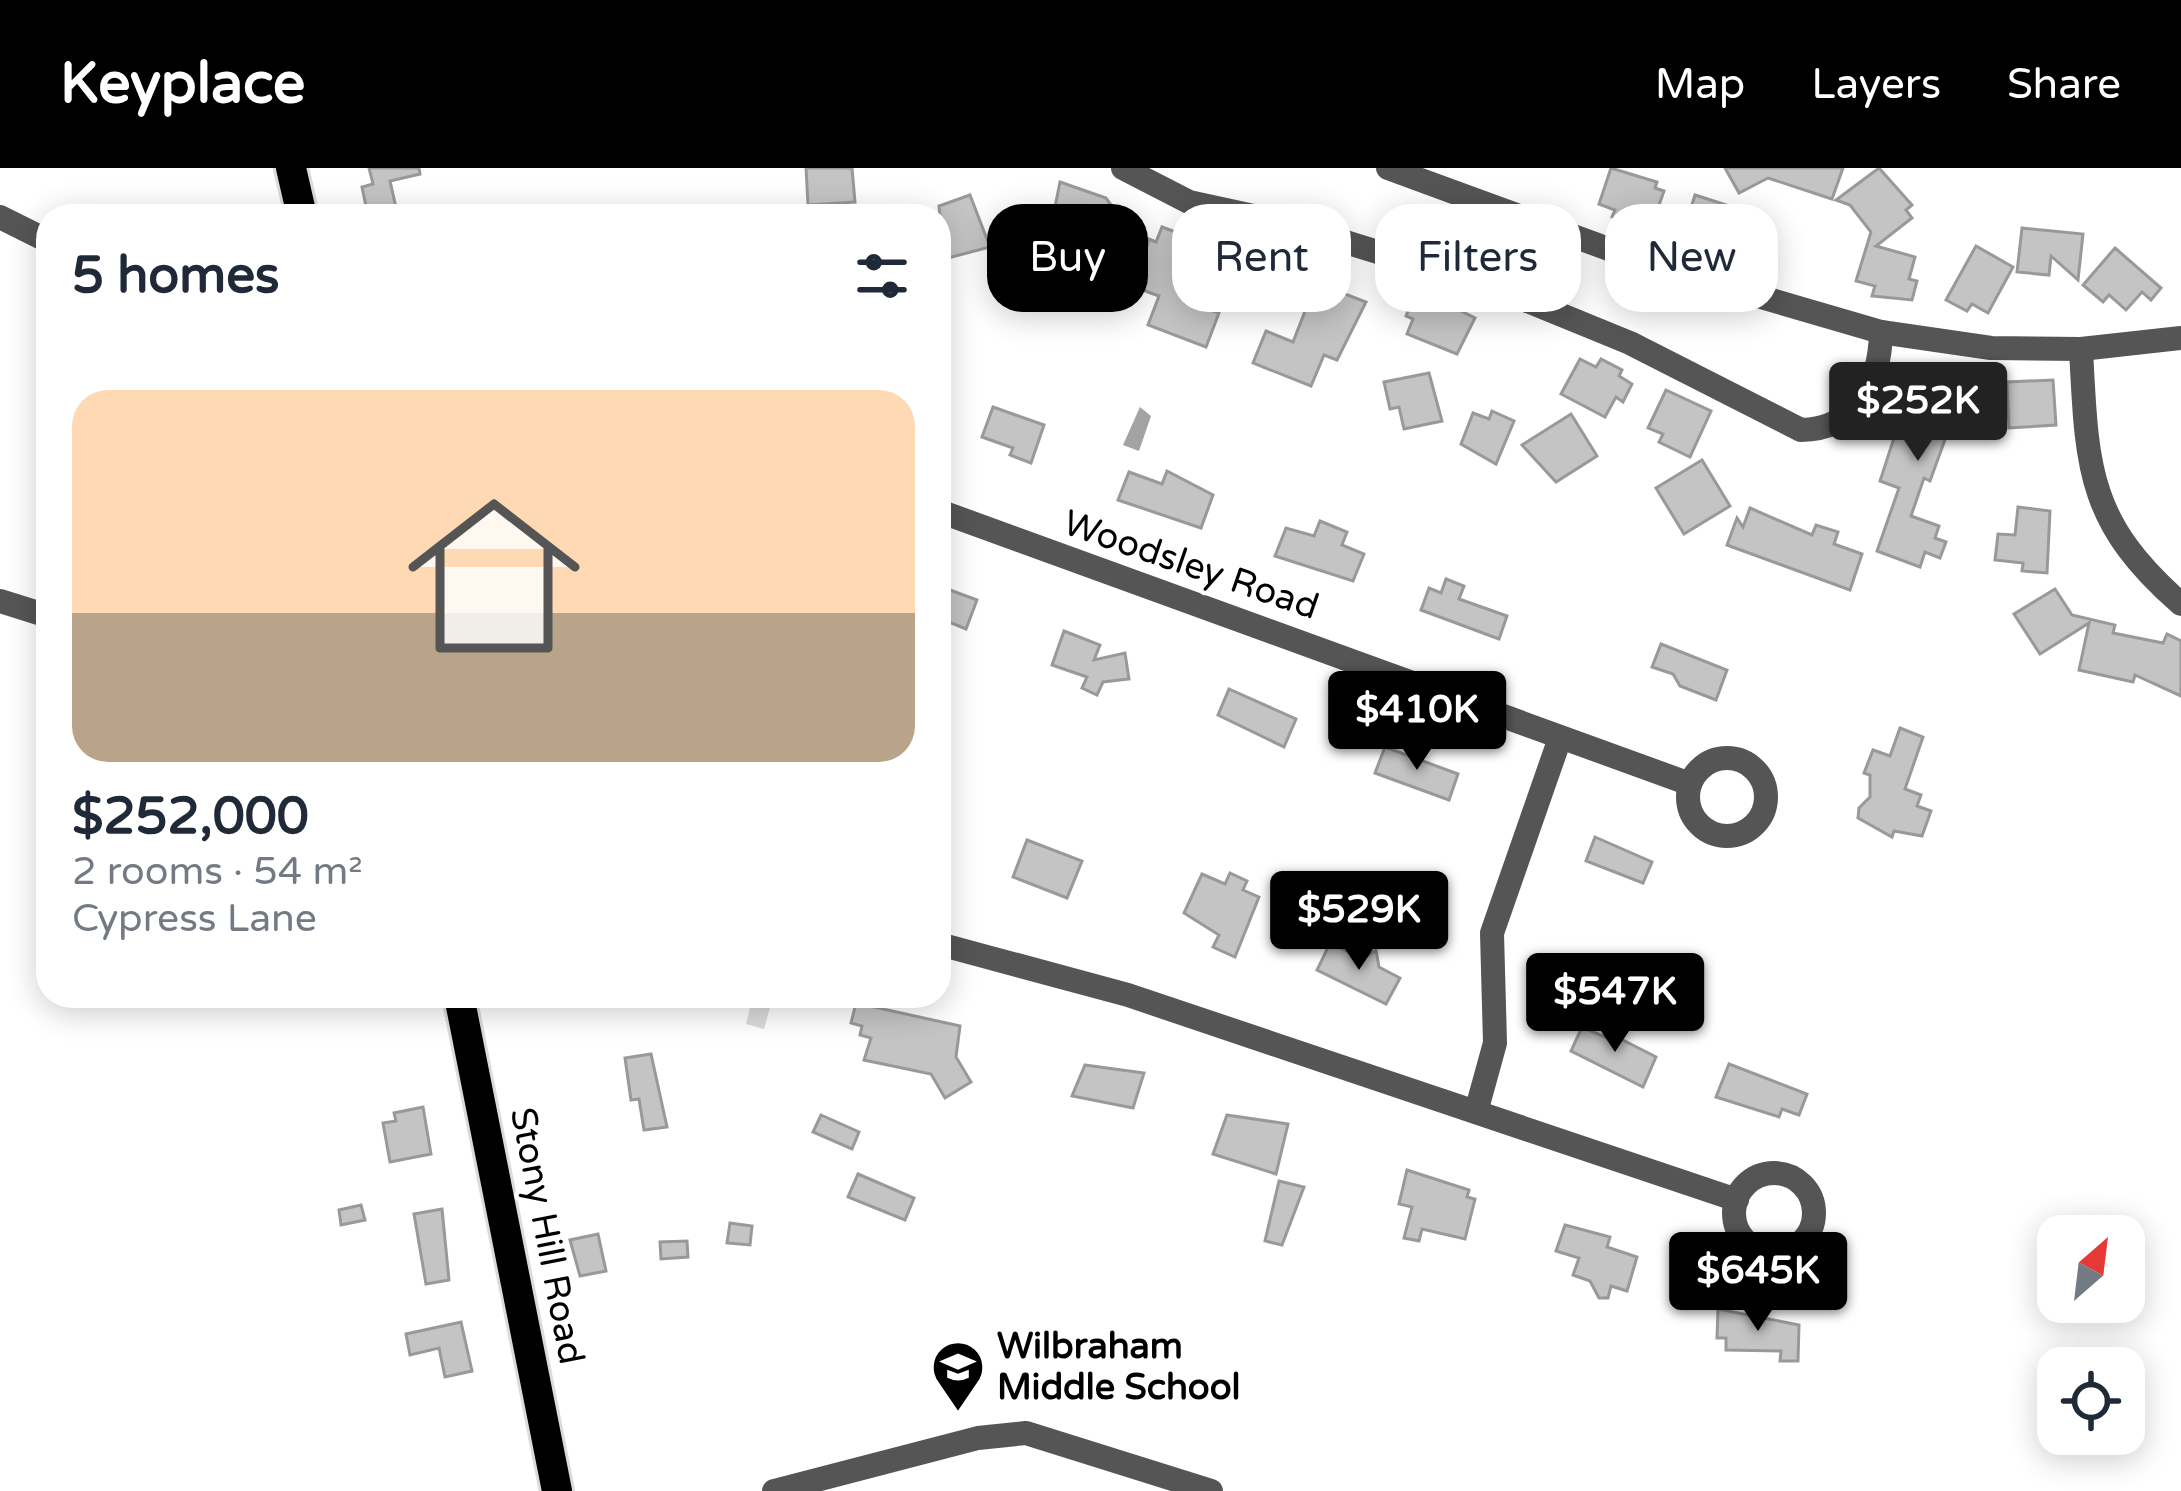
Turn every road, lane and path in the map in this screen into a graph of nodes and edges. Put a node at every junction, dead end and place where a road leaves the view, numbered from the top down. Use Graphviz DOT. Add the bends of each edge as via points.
graph roads {
  1 [pos="291,168"];
  2 [pos="1123,168"];
  3 [pos="1388,168"];
  4 [pos="299,204"];
  5 [pos="0,217"];
  6 [pos="36,235"];
  7 [pos="1881,332"];
  8 [pos="2181,338"];
  9 [pos="2081,350"];
  10 [pos="951,515"];
  11 [pos="0,601"];
  12 [pos="2181,604"];
  13 [pos="36,612"];
  14 [pos="1560,738"];
  15 [pos="1690,784"];
  16 [pos="951,947"];
  17 [pos="461,1008"];
  18 [pos="1476,1112"];
  19 [pos="1737,1200"];
  20 [pos="557,1491"];
  21 [pos="774,1491"];
  22 [pos="1211,1491"];
  1 -- 4 [label="main road"];
  2 -- 7 [label="street" via="1189,202 1498,289 1802,430 1823,430 1863,399 1878,373"];
  3 -- 7 [label="street" via="1604,249"];
  5 -- 6 [label="street"];
  7 -- 9 [label="street" via="1991,349"];
  8 -- 9 [label="street"];
  9 -- 12 [label="street" via="2104,517"];
  10 -- 14 [label="street, Woodsley Road"];
  11 -- 13 [label="street"];
  14 -- 15 [label="street, Woodsley Road"];
  14 -- 18 [label="street" via="1495,922 1495,1042"];
  16 -- 18 [label="street" via="1129,994"];
  17 -- 20 [label="main road, Stony Hill Road"];
  18 -- 19 [label="street"];
  21 -- 22 [label="street" via="1026,1433"];
}
